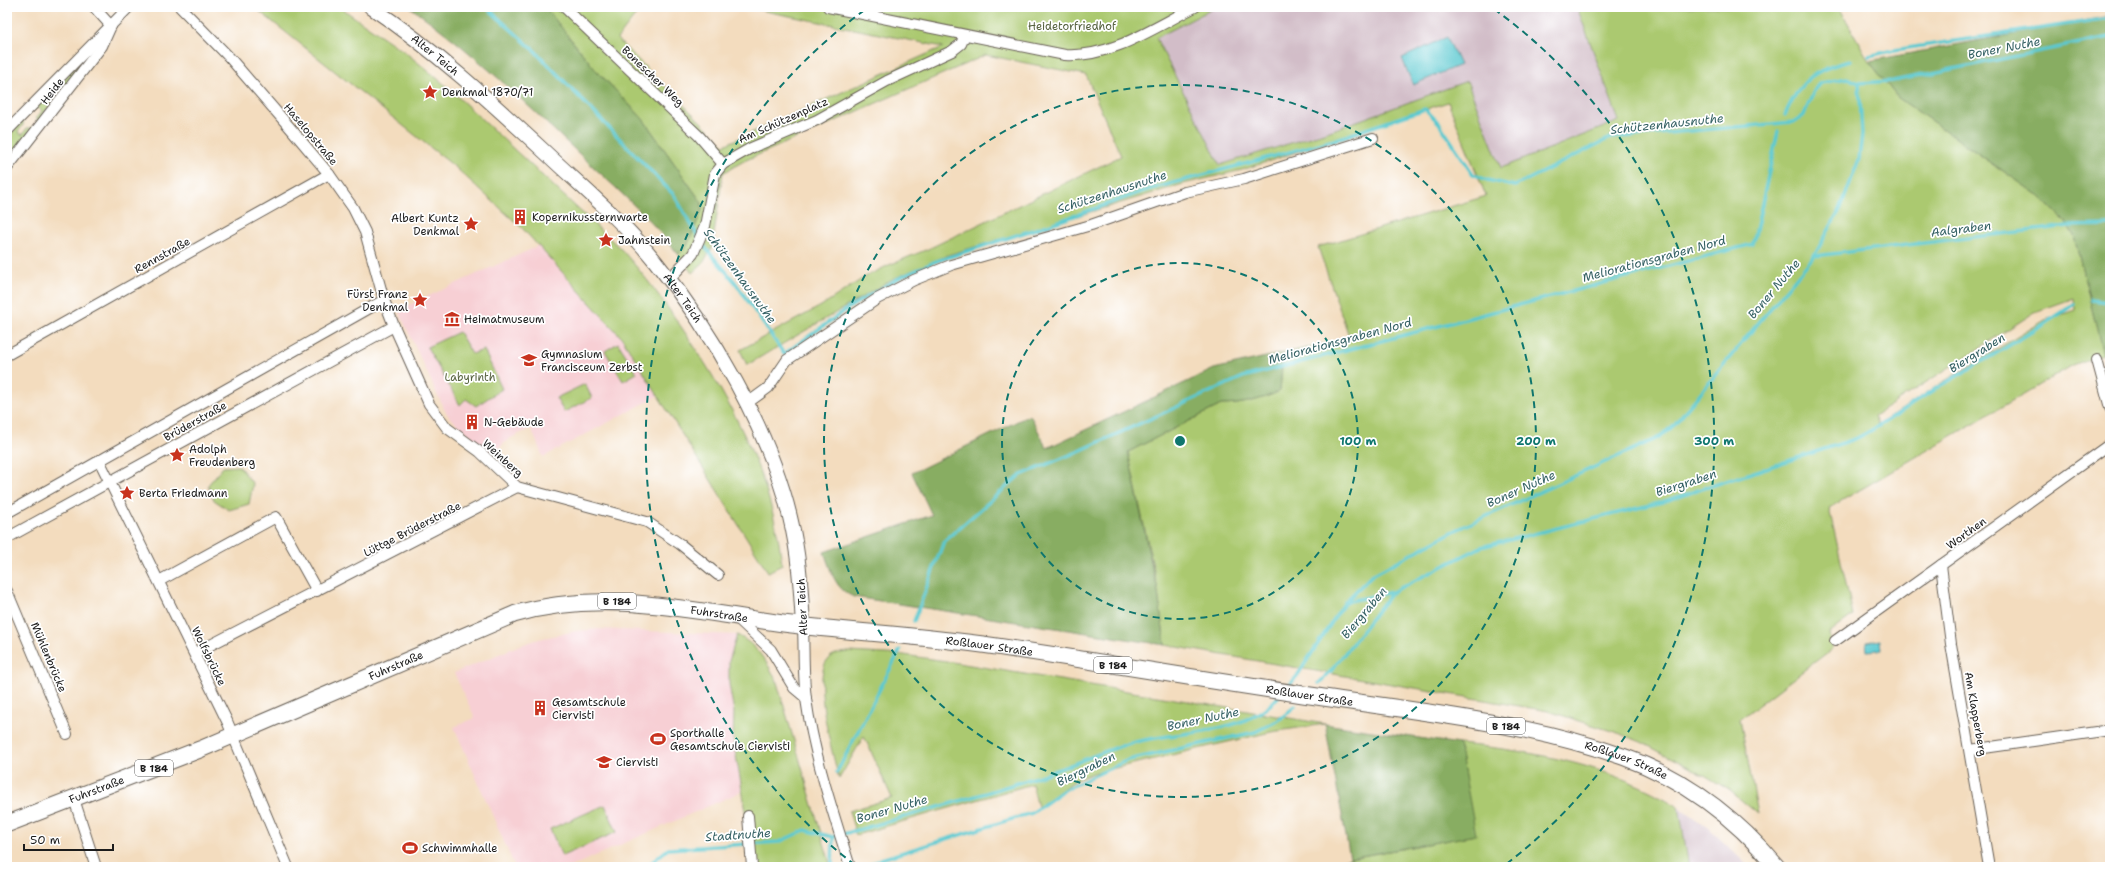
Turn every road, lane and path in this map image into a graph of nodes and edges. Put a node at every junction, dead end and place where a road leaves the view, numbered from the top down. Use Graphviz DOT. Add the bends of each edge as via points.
graph roads {
  1 [pos="94,7"];
  2 [pos="129,7"];
  3 [pos="180,7"];
  4 [pos="371,7"];
  5 [pos="564,7"];
  6 [pos="828,7"];
  7 [pos="1195,7"];
  8 [pos="111,26"];
  9 [pos="965,35"];
  10 [pos="7,131"];
  11 [pos="1373,138"];
  12 [pos="723,164"];
  13 [pos="7,168"];
  14 [pos="329,174"];
  15 [pos="669,279"];
  16 [pos="384,300"];
  17 [pos="394,326"];
  18 [pos="7,355"];
  19 [pos="2097,360"];
  20 [pos="746,404"];
  21 [pos="2110,408"];
  22 [pos="2110,444"];
  23 [pos="99,460"];
  24 [pos="110,480"];
  25 [pos="517,487"];
  26 [pos="7,513"];
  27 [pos="7,538"];
  28 [pos="1941,565"];
  29 [pos="718,575"];
  30 [pos="159,581"];
  31 [pos="7,590"];
  32 [pos="317,591"];
  33 [pos="737,618"];
  34 [pos="803,626"];
  35 [pos="1835,641"];
  36 [pos="195,652"];
  37 [pos="806,698"];
  38 [pos="2110,730"];
  39 [pos="68,734"];
  40 [pos="233,736"];
  41 [pos="1970,750"];
  42 [pos="74,799"];
  43 [pos="748,816"];
  44 [pos="7,824"];
  45 [pos="96,867"];
  46 [pos="288,867"];
  47 [pos="752,867"];
  48 [pos="850,867"];
  49 [pos="1777,867"];
  50 [pos="1990,867"];
  1 -- 8 [label="street"];
  2 -- 8 [label="street, Heide"];
  3 -- 14 [label="street, Haselopstraße" via="229,57"];
  4 -- 15 [label="main road, Alter Teich" via="456,70 634,237"];
  5 -- 12 [label="street, Bonescher Weg" via="699,136"];
  6 -- 9 [label="street"];
  7 -- 9 [label="street" via="1118,46 1093,54 1066,55"];
  8 -- 10 [label="street, Heide" via="99,35"];
  8 -- 13 [label="street, Heide" via="102,46"];
  9 -- 12 [label="street, Am Schützenplatz" via="961,44 952,51 887,81 817,120 751,148"];
  11 -- 20 [label="street" via="1244,179 1185,192 1091,225 951,265 914,280 877,299 787,360 768,388"];
  12 -- 15 [label="street" via="715,174 705,226 696,246 689,259"];
  14 -- 16 [label="street, Haselopstraße" via="360,220"];
  14 -- 18 [label="street, Rennstraße"];
  15 -- 20 [label="main road, Alter Teich" via="715,346"];
  16 -- 17 [label="street, Weinberg"];
  16 -- 23 [label="street, Brüderstraße"];
  17 -- 24 [label="street, Brüderstraße"];
  17 -- 25 [label="street, Weinberg" via="429,404 447,428 480,452"];
  19 -- 21 [label="street"];
  20 -- 34 [label="main road, Alter Teich" via="774,464 790,516 800,570"];
  22 -- 28 [label="street, Worthen"];
  23 -- 24 [label="street, Wolfsbrücke"];
  23 -- 26 [label="street, Brüderstraße"];
  24 -- 27 [label="street, Brüderstraße"];
  24 -- 30 [label="street, Wolfsbrücke"];
  25 -- 29 [label="street, Weinberg" via="647,522 680,544"];
  25 -- 32 [label="street, Lüttge Brüderstraße"];
  28 -- 35 [label="street, Worthen"];
  28 -- 41 [label="street, Am Klapperberg" via="1951,644"];
  30 -- 32 [label="street" via="276,517"];
  30 -- 36 [label="street, Wolfsbrücke"];
  31 -- 39 [label="street, Mühlenbrücke"];
  32 -- 36 [label="street, Lüttge Brüderstraße"];
  33 -- 34 [label="main road, Fuhrstraße / B 184"];
  33 -- 37 [label="street" via="771,650 794,688"];
  33 -- 40 [label="main road, Fuhrstraße / B 184" via="608,601 532,609 458,638"];
  34 -- 37 [label="street, Alter Teich"];
  34 -- 49 [label="main road, Roßlauer Straße / B 184" via="994,646 1529,730 1582,743 1658,771 1704,799 1746,832"];
  36 -- 40 [label="street, Wolfsbrücke"];
  37 -- 48 [label="street, Alter Teich" via="818,756"];
  38 -- 41 [label="street"];
  40 -- 42 [label="main road, Fuhrstraße / B 184"];
  40 -- 46 [label="street, Wolfsbrücke"];
  41 -- 50 [label="street, Am Klapperberg"];
  42 -- 44 [label="main road, Fuhrstraße / B 184"];
  42 -- 45 [label="street"];
  43 -- 47 [label="street"];
}
